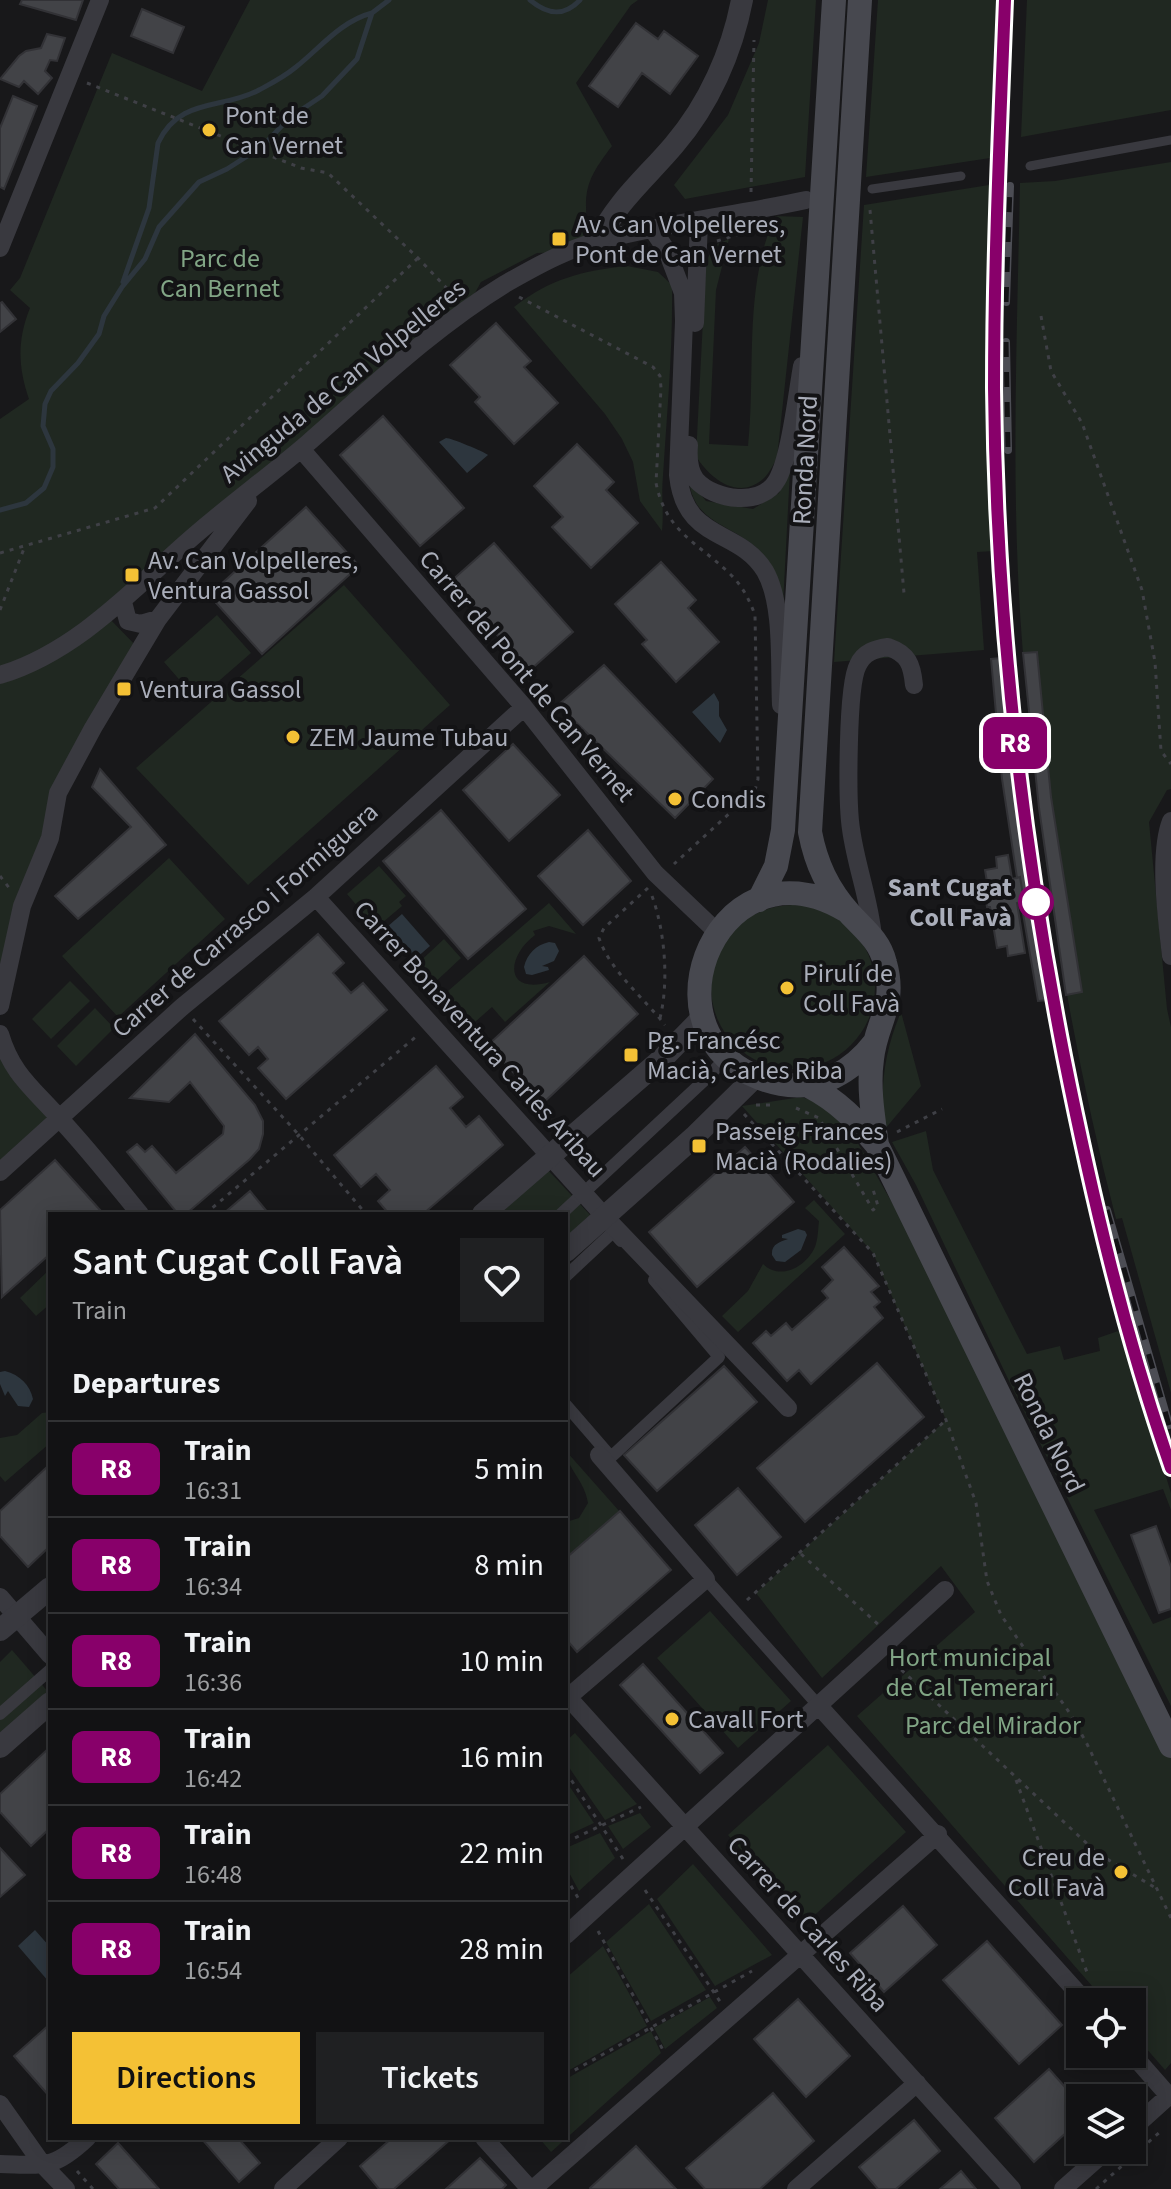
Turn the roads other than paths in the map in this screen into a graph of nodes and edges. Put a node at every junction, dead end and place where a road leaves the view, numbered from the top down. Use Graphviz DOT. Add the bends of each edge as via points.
graph roads {
  1 [pos="100,0"];
  2 [pos="742,0"];
  3 [pos="834,0"];
  4 [pos="860,0"];
  5 [pos="1171,140"];
  6 [pos="1030,166"];
  7 [pos="961,176"];
  8 [pos="872,189"];
  9 [pos="806,200"];
  10 [pos="699,221"];
  11 [pos="653,230"];
  12 [pos="598,241"];
  13 [pos="1,243"];
  14 [pos="816,280"];
  15 [pos="301,449"];
  16 [pos="264,480"];
  17 [pos="178,550"];
  18 [pos="196,572"];
  19 [pos="123,602"];
  20 [pos="149,622"];
  21 [pos="0,675"];
  22 [pos="914,685"];
  23 [pos="524,707"];
  24 [pos="786,790"];
  25 [pos="1171,821"];
  26 [pos="316,897"];
  27 [pos="759,900"];
  28 [pos="849,912"];
  29 [pos="717,932"];
  30 [pos="873,937"];
  31 [pos="1171,956"];
  32 [pos="0,1006"];
  33 [pos="703,1017"];
  34 [pos="0,1034"];
  35 [pos="876,1040"];
  36 [pos="726,1057"];
  37 [pos="0,1077"];
  38 [pos="755,1077"];
  39 [pos="22,1078"];
  40 [pos="809,1086"];
  41 [pos="61,1119"];
  42 [pos="881,1141"];
  43 [pos="551,1156"];
  44 [pos="0,1172"];
  45 [pos="583,1192"];
  46 [pos="138,1212"];
  47 [pos="485,1212"];
  48 [pos="563,1212"];
  49 [pos="605,1217"];
  50 [pos="568,1249"];
  51 [pos="568,1274"];
  52 [pos="568,1407"];
  53 [pos="788,1408"];
  54 [pos="599,1455"];
  55 [pos="706,1579"];
  56 [pos="48,1590"];
  57 [pos="945,1590"];
  58 [pos="0,1597"];
  59 [pos="8,1623"];
  60 [pos="48,1653"];
  61 [pos="48,1672"];
  62 [pos="568,1696"];
  63 [pos="568,1698"];
  64 [pos="48,1705"];
  65 [pos="818,1705"];
  66 [pos="0,1714"];
  67 [pos="1171,1746"];
  68 [pos="0,1747"];
  69 [pos="687,1828"];
  70 [pos="938,1834"];
  71 [pos="568,1933"];
  72 [pos="800,1956"];
  73 [pos="1083,1988"];
  74 [pos="1145,2068"];
  75 [pos="917,2083"];
  76 [pos="1170,2095"];
  77 [pos="0,2104"];
  78 [pos="1146,2116"];
  79 [pos="85,2140"];
  80 [pos="337,2140"];
  81 [pos="486,2140"];
  82 [pos="0,2164"];
  83 [pos="1091,2164"];
  84 [pos="43,2165"];
  85 [pos="66,2189"];
  86 [pos="283,2189"];
  87 [pos="531,2189"];
  88 [pos="796,2189"];
  89 [pos="1012,2189"];
  90 [pos="1063,2189"];
  1 -- 13 [label="street"];
  2 -- 12 [label="street" via="729,50 695,117 621,202"];
  3 -- 14 [label="main road, Ronda Nord"];
  4 -- 28 [label="main road, Ronda Nord" via="810,832 821,873"];
  5 -- 6 [label="lane"];
  7 -- 8 [label="lane"];
  9 -- 10 [label="street, Avinguda de Can Volpelleres"];
  10 -- 11 [label="street, Avinguda de Can Volpelleres"];
  10 -- 14 [label="street" via="688,460 707,489 741,499 769,491 778,479"];
  11 -- 12 [label="street, Avinguda de Can Volpelleres"];
  11 -- 24 [label="street, Ronda Nord" via="683,293 680,494 698,522 756,559 771,586"];
  12 -- 15 [label="street, Avinguda de Can Volpelleres" via="545,262 466,309"];
  14 -- 24 [label="main road, Ronda Nord"];
  15 -- 16 [label="street, Avinguda de Can Volpelleres"];
  15 -- 23 [label="street, Carrer del Pont de Can Vernet"];
  16 -- 17 [label="street, Avinguda de Can Volpelleres"];
  16 -- 18 [label="street"];
  17 -- 18 [label="street" via="192,556"];
  17 -- 19 [label="street, Avinguda de Can Volpelleres"];
  18 -- 20 [label="street"];
  19 -- 20 [label="street" via="128,621"];
  19 -- 21 [label="street, Avinguda de Can Volpelleres" via="42,657"];
  20 -- 32 [label="street" via="134,660 58,793 50,838 22,906"];
  22 -- 30 [label="street" via="907,656 888,647 868,653 855,673 850,824"];
  23 -- 26 [label="street, Carrer de Carrasco i Formiguera"];
  23 -- 29 [label="street, Carrer del Pont de Can Vernet" via="660,878"];
  24 -- 27 [label="main road, Ronda Nord" via="780,852"];
  25 -- 31 [label="street" via="1165,876"];
  26 -- 41 [label="street, Carrer de Carrasco i Formiguera" via="182,1007"];
  26 -- 43 [label="street, Carrer Bonaventura Carles Aribau"];
  27 -- 28 [label="main road, Ronda Nord" via="799,893"];
  27 -- 29 [label="main road, Ronda Nord"];
  28 -- 30 [label="main road, Ronda Nord"];
  29 -- 33 [label="main road, Ronda Nord" via="701,974"];
  30 -- 35 [label="main road, Ronda Nord" via="889,978 887,1008"];
  33 -- 36 [label="main road, Ronda Nord"];
  33 -- 43 [label="street"];
  34 -- 39 [label="street" via="7,1057"];
  35 -- 40 [label="main road, Ronda Nord" via="843,1073"];
  35 -- 42 [label="main road, Ronda Nord" via="871,1090"];
  36 -- 38 [label="main road, Ronda Nord"];
  36 -- 45 [label="street"];
  37 -- 39 [label="street"];
  38 -- 40 [label="main road, Ronda Nord"];
  38 -- 49 [label="street" via="736,1105"];
  39 -- 41 [label="street"];
  40 -- 42 [label="main road, Ronda Nord" via="833,1099"];
  41 -- 44 [label="street, Carrer de Carrasco i Formiguera"];
  41 -- 46 [label="street"];
  42 -- 67 [label="main road, Ronda Nord"];
  43 -- 45 [label="street, Carrer Bonaventura Carles Aribau"];
  43 -- 47 [label="street"];
  45 -- 48 [label="street"];
  45 -- 49 [label="street, Carrer Bonaventura Carles Aribau"];
  49 -- 50 [label="street"];
  49 -- 53 [label="street, Carrer Bonaventura Carles Aribau"];
  51 -- 52 [label="street" via="613,1232 719,1357 611,1457"];
  54 -- 55 [label="street"];
  55 -- 62 [label="street"];
  55 -- 65 [label="street"];
  56 -- 59 [label="street"];
  57 -- 65 [label="street"];
  58 -- 59 [label="street"];
  59 -- 60 [label="street"];
  61 -- 66 [label="street"];
  63 -- 69 [label="street, Carrer de Carles Riba"];
  64 -- 68 [label="street"];
  65 -- 69 [label="street"];
  65 -- 70 [label="street"];
  69 -- 71 [label="street"];
  69 -- 72 [label="street, Carrer de Carles Riba"];
  70 -- 72 [label="street"];
  70 -- 73 [label="street"];
  72 -- 75 [label="street, Carrer de Carles Riba"];
  72 -- 87 [label="street"];
  74 -- 76 [label="street"];
  75 -- 88 [label="street"];
  75 -- 89 [label="street, Carrer de Carles Riba"];
  76 -- 78 [label="street"];
  77 -- 84 [label="street"];
  79 -- 84 [label="street" via="66,2158"];
  80 -- 86 [label="street"];
  81 -- 87 [label="street"];
  82 -- 84 [label="street"];
  83 -- 90 [label="street"];
  84 -- 85 [label="street"];
}
